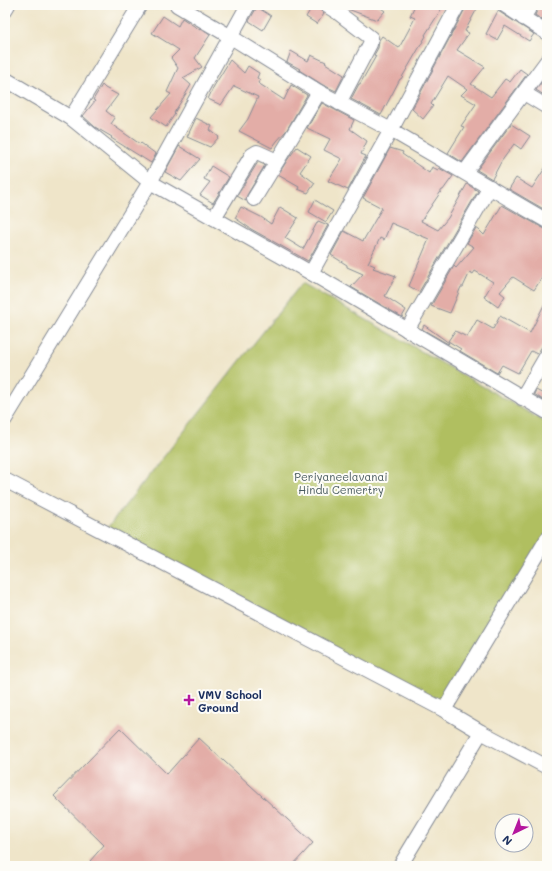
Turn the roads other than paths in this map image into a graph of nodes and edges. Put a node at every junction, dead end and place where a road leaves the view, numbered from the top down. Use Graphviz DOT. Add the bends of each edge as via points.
graph roads {
  1 [pos="8,5"];
  2 [pos="140,5"];
  3 [pos="177,5"];
  4 [pos="248,5"];
  5 [pos="458,5"];
  6 [pos="504,5"];
  7 [pos="531,5"];
  8 [pos="334,7"];
  9 [pos="5,10"];
  10 [pos="523,18"];
  11 [pos="547,33"];
  12 [pos="231,37"];
  13 [pos="547,61"];
  14 [pos="5,79"];
  15 [pos="319,92"];
  16 [pos="524,93"];
  17 [pos="339,103"];
  18 [pos="547,107"];
  19 [pos="71,118"];
  20 [pos="391,130"];
  21 [pos="277,161"];
  22 [pos="464,172"];
  23 [pos="150,182"];
  24 [pos="490,187"];
  25 [pos="254,199"];
  26 [pos="214,218"];
  27 [pos="547,221"];
  28 [pos="311,273"];
  29 [pos="407,330"];
  30 [pos="547,355"];
  31 [pos="522,398"];
  32 [pos="547,412"];
  33 [pos="5,419"];
  34 [pos="5,480"];
  35 [pos="547,539"];
  36 [pos="444,710"];
  37 [pos="481,732"];
  38 [pos="547,767"];
  39 [pos="400,866"];
  1 -- 9 [label="street"];
  2 -- 19 [label="street"];
  3 -- 12 [label="street"];
  4 -- 12 [label="street"];
  5 -- 20 [label="street"];
  6 -- 10 [label="street"];
  7 -- 10 [label="street"];
  8 -- 17 [label="street" via="371,38"];
  10 -- 11 [label="street"];
  12 -- 15 [label="street"];
  12 -- 23 [label="street"];
  13 -- 16 [label="street"];
  14 -- 19 [label="street"];
  15 -- 17 [label="street"];
  15 -- 21 [label="street"];
  16 -- 18 [label="street"];
  16 -- 22 [label="street"];
  17 -- 20 [label="street"];
  19 -- 23 [label="street"];
  20 -- 22 [label="street"];
  20 -- 28 [label="street"];
  21 -- 25 [label="street"];
  21 -- 26 [label="street" via="257,152 252,156"];
  22 -- 24 [label="street"];
  23 -- 26 [label="street"];
  23 -- 33 [label="street"];
  24 -- 27 [label="street"];
  24 -- 29 [label="street"];
  26 -- 28 [label="street"];
  28 -- 29 [label="street"];
  29 -- 31 [label="street"];
  30 -- 31 [label="street"];
  31 -- 32 [label="street"];
  34 -- 36 [label="street"];
  35 -- 36 [label="street"];
  36 -- 37 [label="street"];
  37 -- 38 [label="street"];
  37 -- 39 [label="street"];
}
